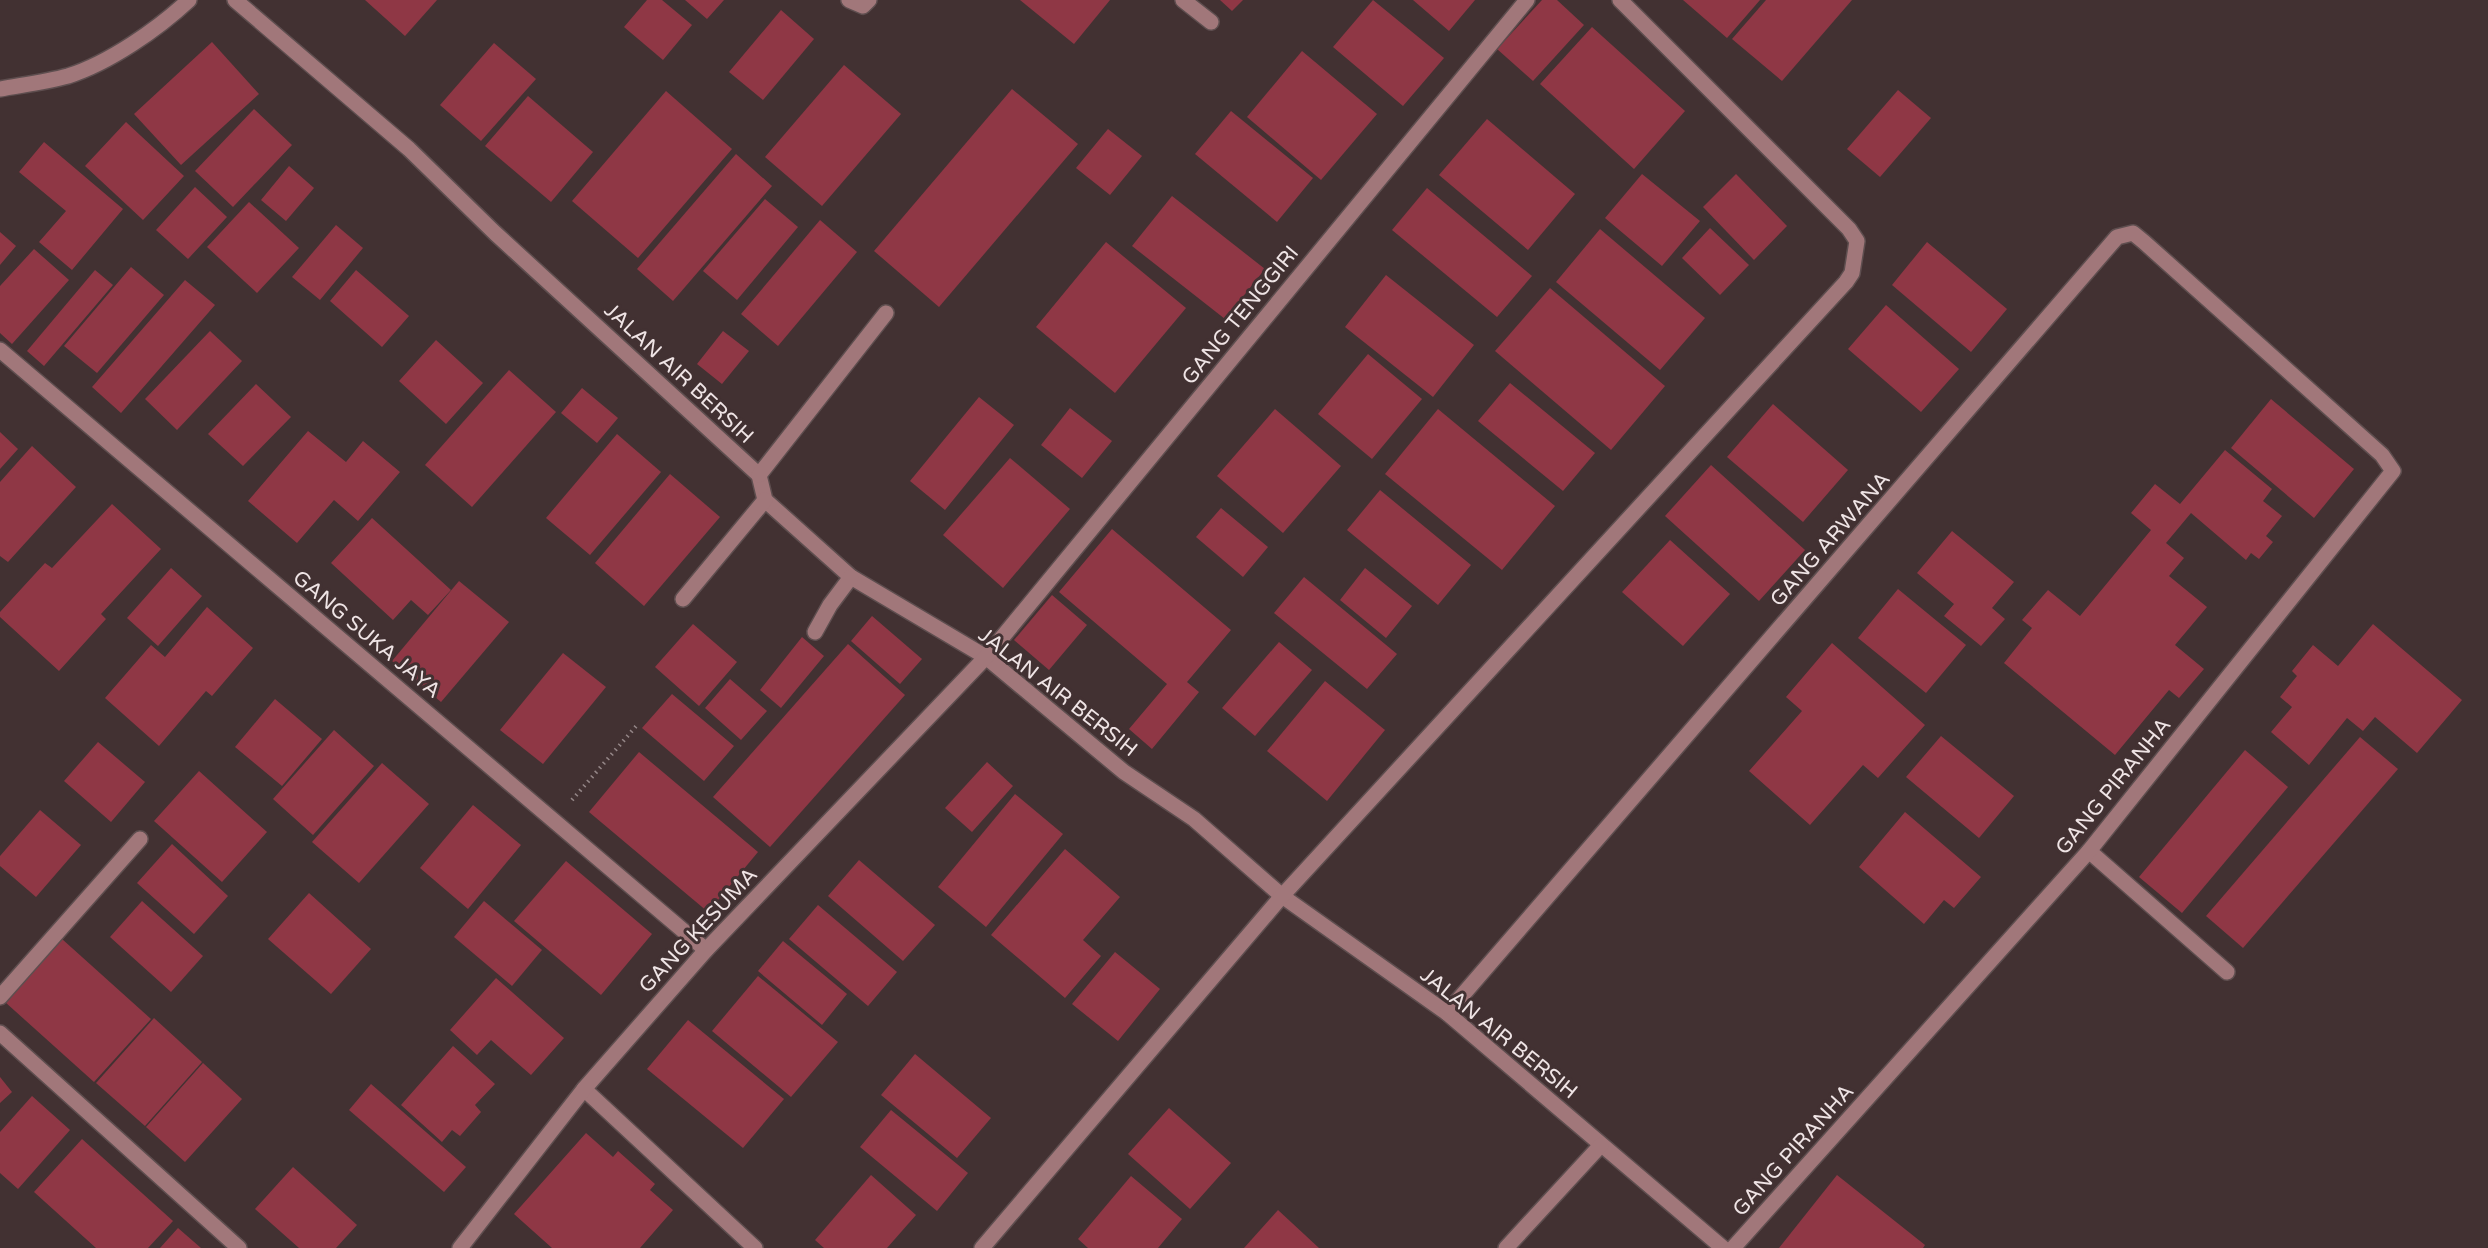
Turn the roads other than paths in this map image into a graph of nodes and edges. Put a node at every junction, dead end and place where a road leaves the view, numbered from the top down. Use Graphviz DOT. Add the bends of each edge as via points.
graph roads {
  1 [pos="189,0"];
  2 [pos="235,0"];
  3 [pos="849,0"];
  4 [pos="869,0"];
  5 [pos="1183,0"];
  6 [pos="1527,0"];
  7 [pos="1620,0"];
  8 [pos="1211,22"];
  9 [pos="0,89"];
  10 [pos="886,312"];
  11 [pos="0,350"];
  12 [pos="2265,350"];
  13 [pos="759,475"];
  14 [pos="765,500"];
  15 [pos="851,577"];
  16 [pos="683,599"];
  17 [pos="815,632"];
  18 [pos="986,657"];
  19 [pos="140,839"];
  20 [pos="2089,851"];
  21 [pos="1282,896"];
  22 [pos="706,950"];
  23 [pos="2227,972"];
  24 [pos="0,997"];
  25 [pos="1447,1012"];
  26 [pos="0,1033"];
  27 [pos="584,1089"];
  28 [pos="1601,1145"];
  29 [pos="239,1248"];
  30 [pos="460,1248"];
  31 [pos="755,1248"];
  32 [pos="982,1248"];
  33 [pos="1506,1248"];
  34 [pos="1723,1248"];
  35 [pos="1733,1248"];
  1 -- 9 [label="street" via="163,25 69,75"];
  2 -- 13 [label="street, JALAN AIR BERSIH" via="409,149"];
  3 -- 4 [label="street" via="862,6"];
  5 -- 8 [label="street"];
  6 -- 18 [label="street, GANG TENGGIRI"];
  7 -- 21 [label="street" via="1849,229 1857,241 1852,273"];
  10 -- 13 [label="street"];
  11 -- 22 [label="street, GANG SUKA JAYA"];
  12 -- 20 [label="street, GANG PIRANHA" via="2382,455 2393,471"];
  12 -- 25 [label="street, GANG ARWANA" via="2133,233 2117,237"];
  13 -- 14 [label="street, JALAN AIR BERSIH"];
  14 -- 15 [label="street, JALAN AIR BERSIH"];
  14 -- 16 [label="street"];
  15 -- 17 [label="street"];
  15 -- 18 [label="street, JALAN AIR BERSIH"];
  18 -- 21 [label="street, JALAN AIR BERSIH" via="1124,772 1194,819"];
  18 -- 22 [label="street, GANG KESUMA"];
  19 -- 24 [label="street"];
  20 -- 23 [label="street"];
  20 -- 35 [label="street, GANG PIRANHA"];
  21 -- 25 [label="street, JALAN AIR BERSIH"];
  21 -- 32 [label="street"];
  22 -- 27 [label="street, GANG KESUMA"];
  25 -- 28 [label="street, JALAN AIR BERSIH"];
  26 -- 29 [label="street"];
  27 -- 30 [label="street, GANG KESUMA"];
  27 -- 31 [label="street"];
  28 -- 33 [label="street"];
  28 -- 34 [label="street, JALAN AIR BERSIH"];
}
